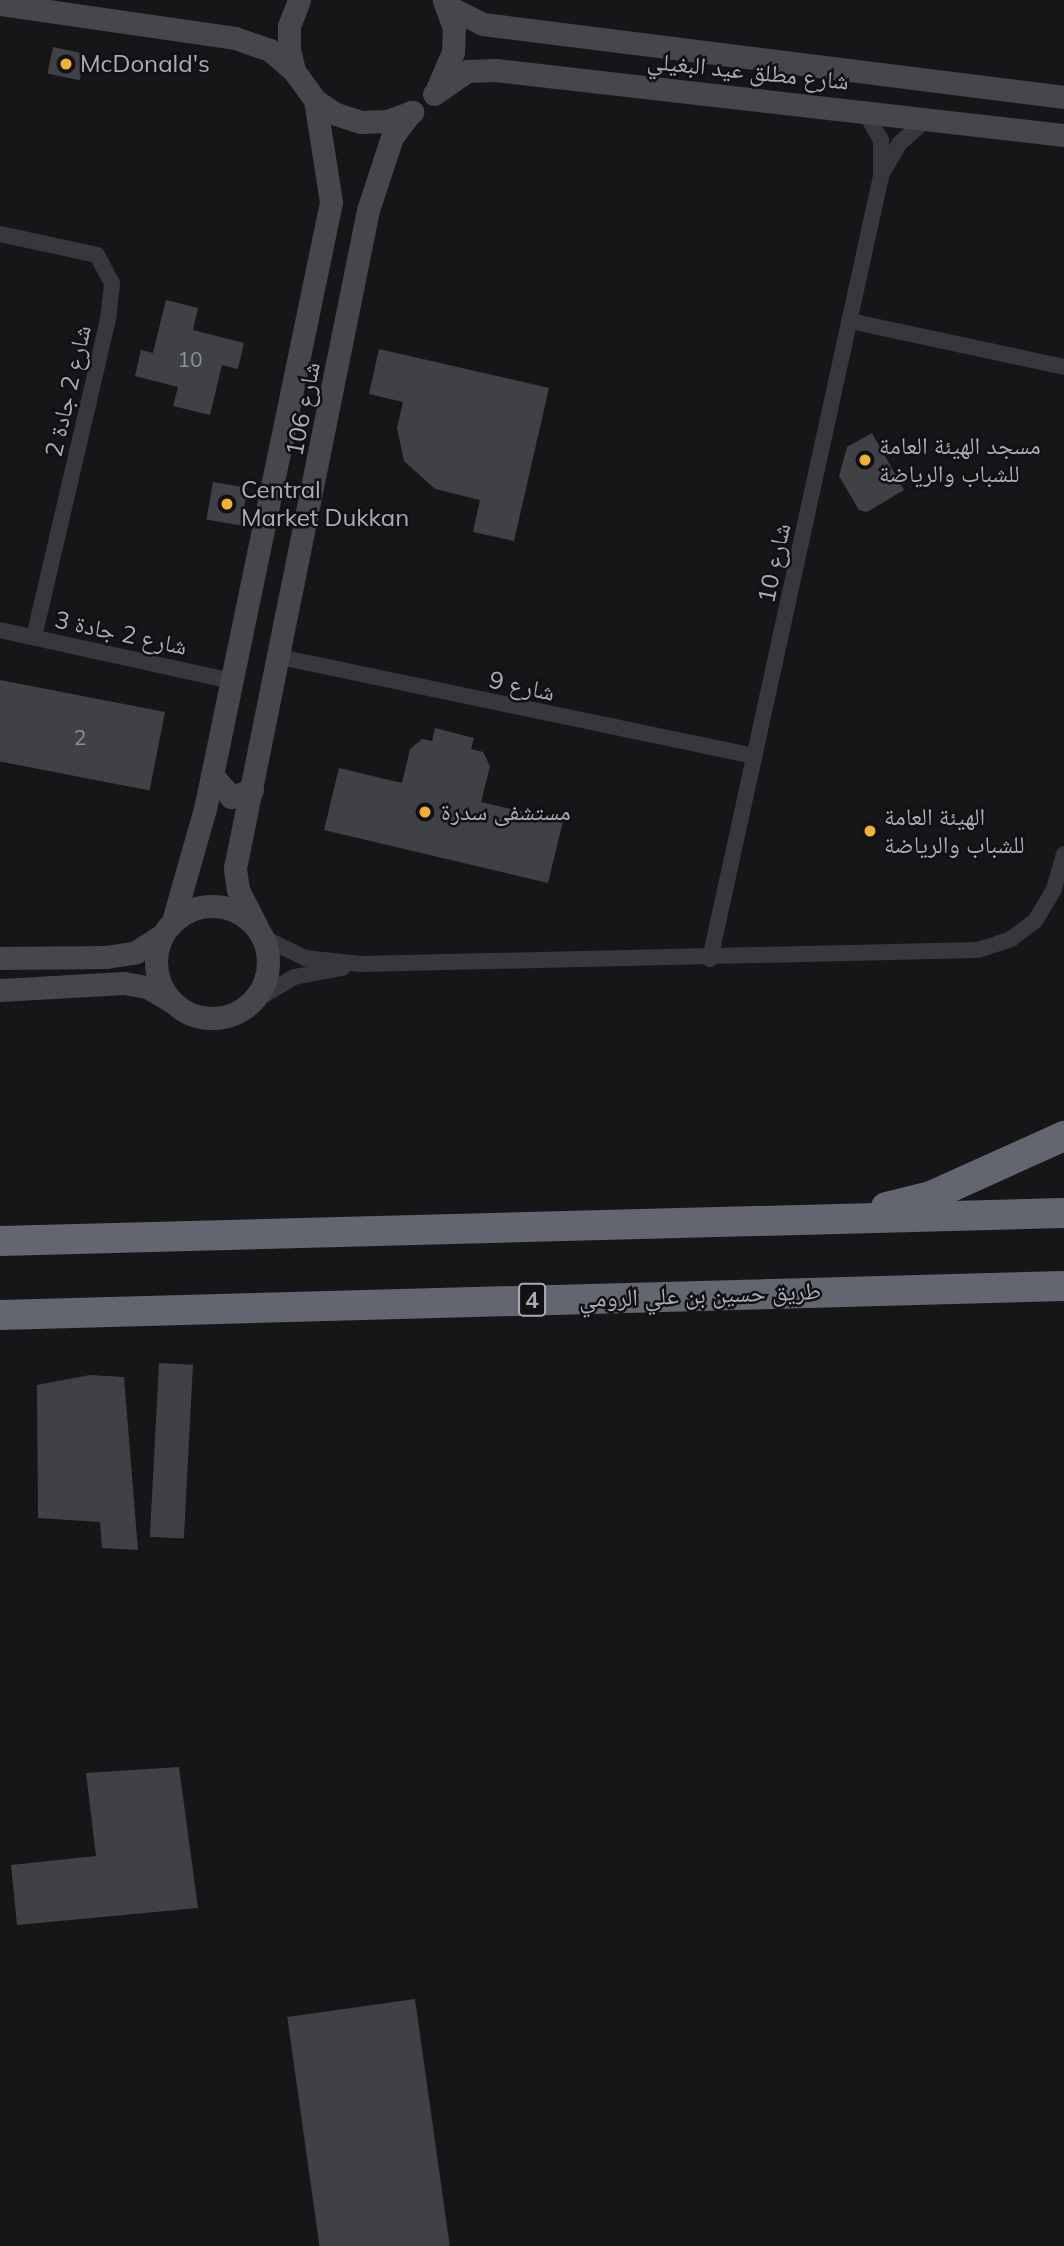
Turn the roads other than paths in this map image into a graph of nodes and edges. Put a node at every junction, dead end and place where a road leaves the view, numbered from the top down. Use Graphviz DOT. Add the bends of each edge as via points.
graph roads {
  1 [pos="299,0"];
  2 [pos="445,3"];
  3 [pos="0,4"];
  4 [pos="294,71"];
  5 [pos="434,94"];
  6 [pos="1064,97"];
  7 [pos="315,100"];
  8 [pos="863,109"];
  9 [pos="411,112"];
  10 [pos="926,119"];
  11 [pos="1064,135"];
  12 [pos="881,176"];
  13 [pos="0,234"];
  14 [pos="850,321"];
  15 [pos="1064,367"];
  16 [pos="0,631"];
  17 [pos="34,638"];
  18 [pos="280,657"];
  19 [pos="232,681"];
  20 [pos="755,757"];
  21 [pos="212,775"];
  22 [pos="251,790"];
  23 [pos="1064,854"];
  24 [pos="168,928"];
  25 [pos="260,932"];
  26 [pos="0,958"];
  27 [pos="710,959"];
  28 [pos="361,964"];
  29 [pos="0,990"];
  30 [pos="171,1000"];
  31 [pos="251,1003"];
  32 [pos="1064,1136"];
  33 [pos="1064,1213"];
  34 [pos="820,1222"];
  35 [pos="0,1241"];
  36 [pos="1064,1286"];
  37 [pos="0,1315"];
  1 -- 4 [label="street" via="289,26"];
  2 -- 5 [label="street" via="453,52"];
  2 -- 6 [label="street, شارع مطلق عيد البغيلي" via="483,24"];
  3 -- 4 [label="street" via="235,38 271,50"];
  4 -- 7 [label="street"];
  5 -- 8 [label="street, شارع مطلق عيد البغيلي" via="467,71 495,70"];
  5 -- 9 [label="street, شارع مطلق عيد البغيلي"];
  7 -- 9 [label="street" via="336,114 361,121 387,121"];
  7 -- 19 [label="street, شارع 106" via="331,202"];
  8 -- 10 [label="street, شارع مطلق عيد البغيلي"];
  8 -- 12 [label="street, شارع 10" via="881,140"];
  9 -- 18 [label="street, شارع 106" via="392,136 368,210"];
  10 -- 11 [label="street, شارع مطلق عيد البغيلي"];
  10 -- 12 [label="street, شارع 10" via="899,144"];
  12 -- 14 [label="street, شارع 10"];
  13 -- 17 [label="street, شارع 2 جادة 2" via="97,255 112,283 108,319"];
  14 -- 15 [label="street"];
  14 -- 20 [label="street, شارع 10"];
  16 -- 17 [label="street, شارع 2 جادة 3"];
  17 -- 19 [label="street, شارع 2 جادة 3"];
  18 -- 20 [label="street, شارع 9"];
  18 -- 22 [label="street, شارع 106"];
  19 -- 21 [label="street, شارع 106"];
  20 -- 27 [label="street, شارع 10"];
  21 -- 22 [label="street" via="231,797"];
  21 -- 24 [label="street, شارع 106"];
  22 -- 25 [label="street, شارع 106" via="235,868 237,890"];
  23 -- 27 [label="street" via="1054,889 1035,921 1010,939 978,950"];
  24 -- 25 [label="street" via="188,910 225,906"];
  24 -- 26 [label="street" via="136,952"];
  24 -- 30 [label="street" via="156,969"];
  25 -- 28 [label="street" via="305,958"];
  25 -- 31 [label="street" via="268,973"];
  27 -- 28 [label="street" via="645,954"];
  28 -- 31 [label="street" via="294,978"];
  29 -- 30 [label="street" via="124,983 147,987"];
  30 -- 31 [label="street" via="196,1016 216,1018"];
  32 -- 34 [label="highway" via="930,1196"];
  33 -- 34 [label="highway"];
  34 -- 35 [label="highway"];
  36 -- 37 [label="highway, طريق حسين بن علي الرومي / 4"];
}
